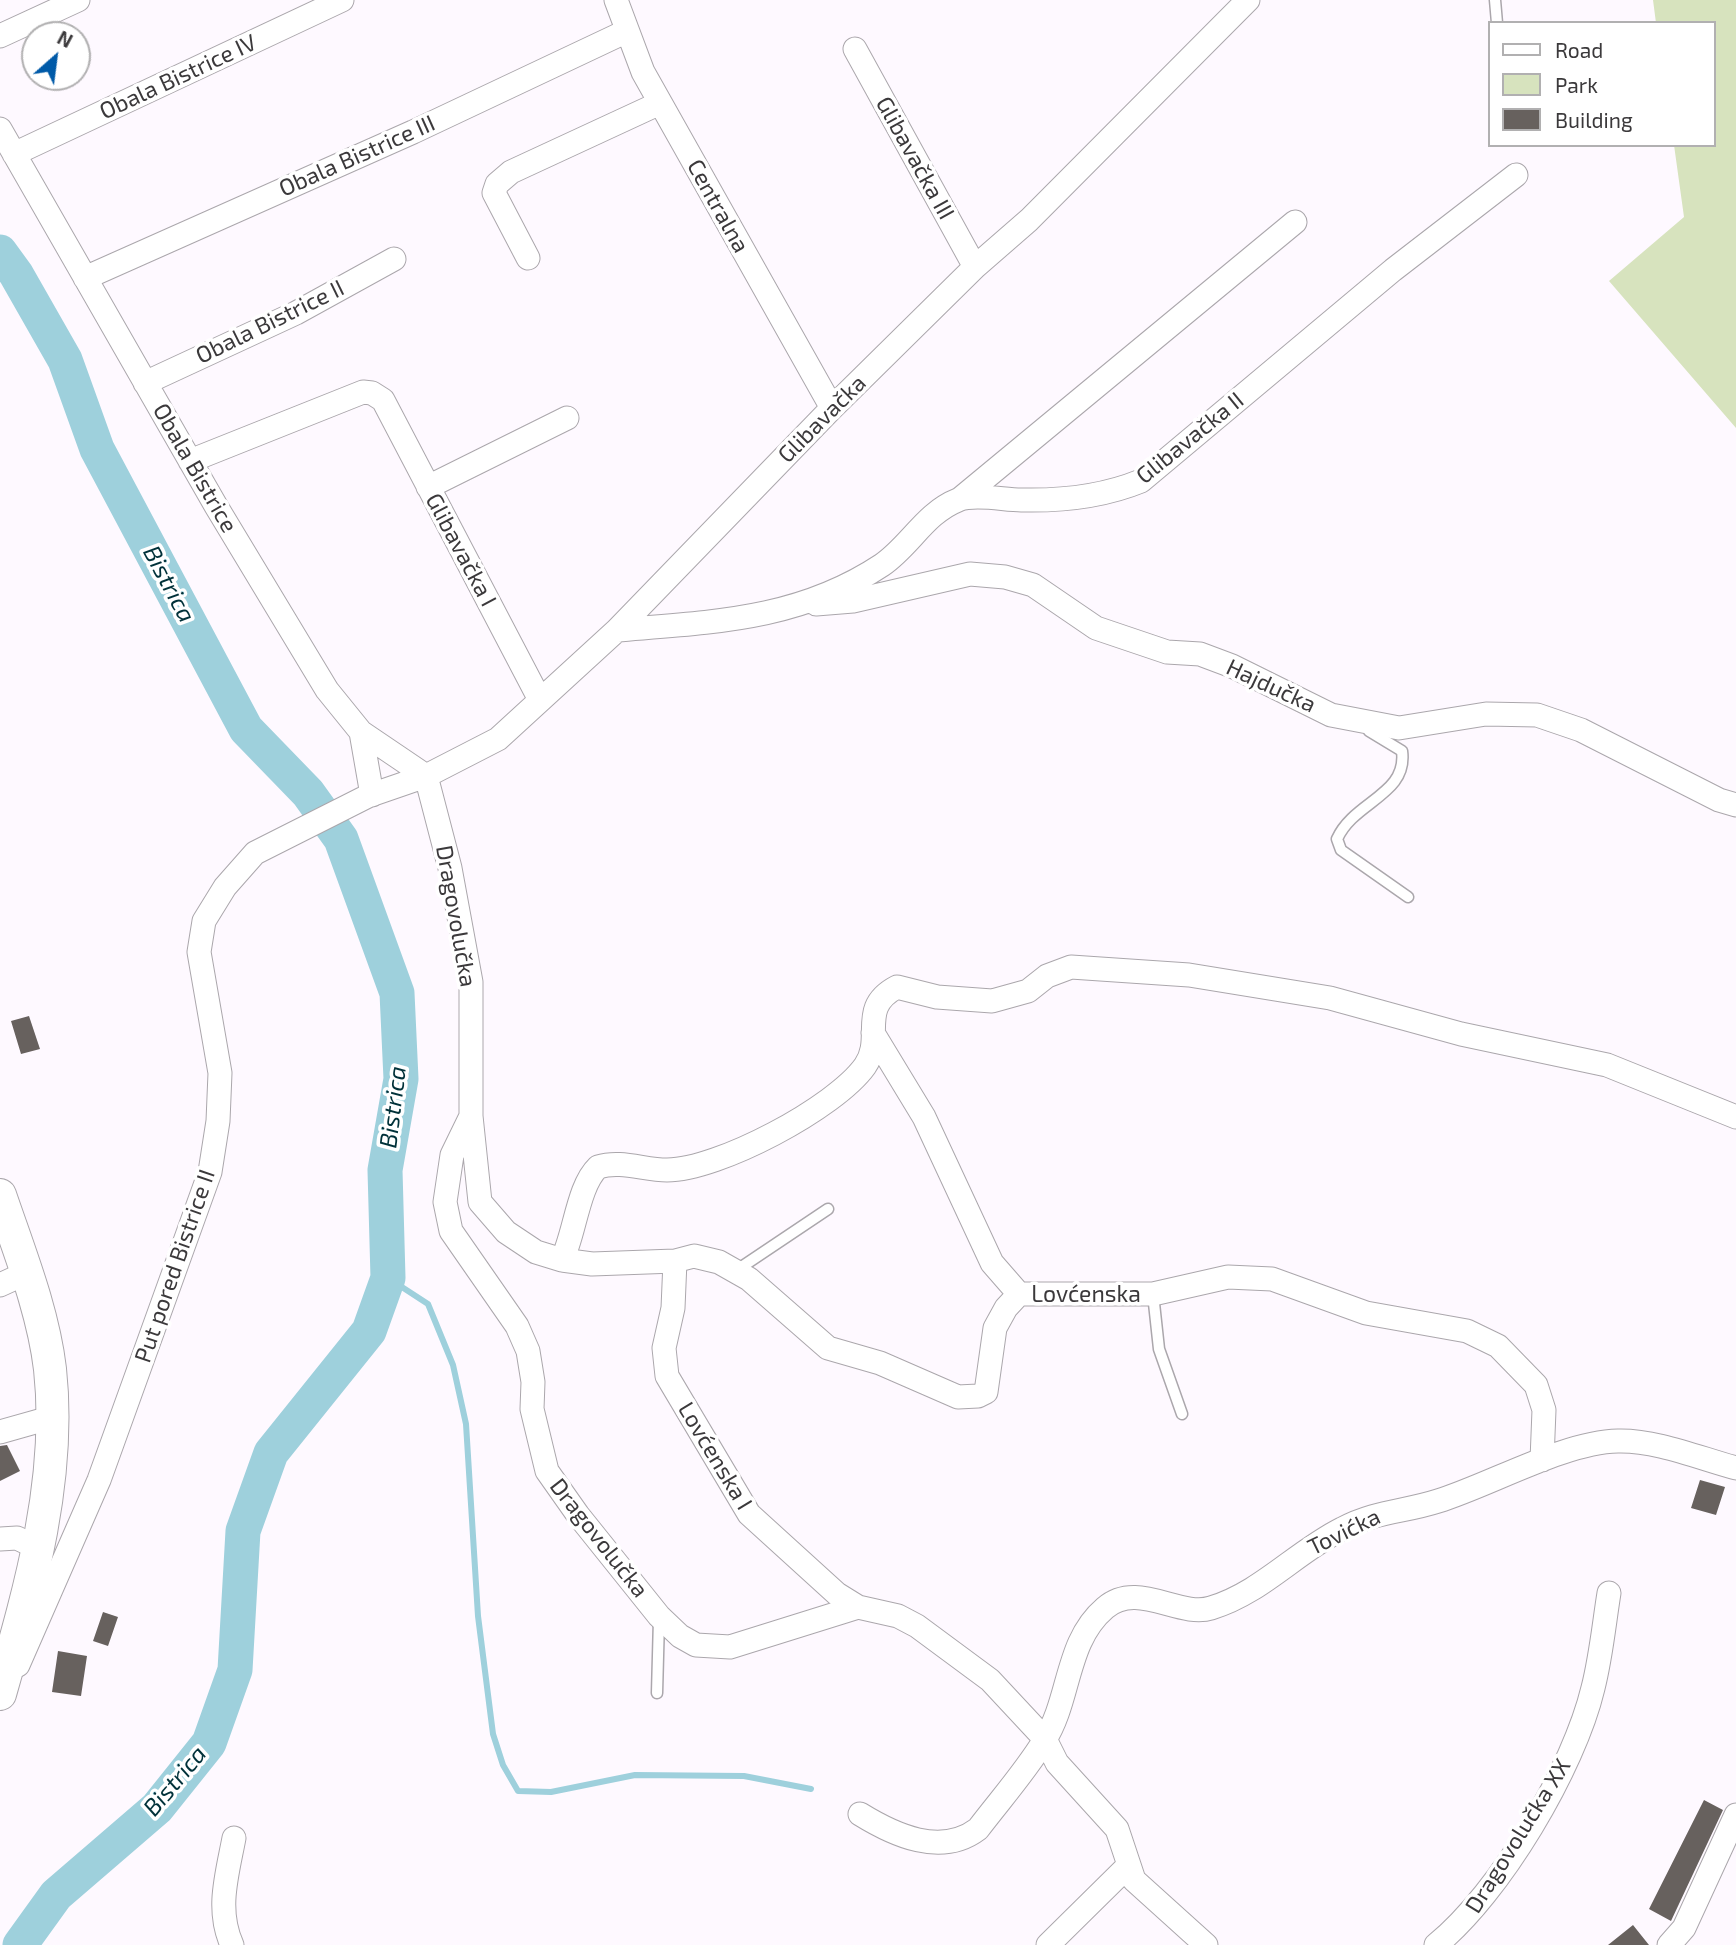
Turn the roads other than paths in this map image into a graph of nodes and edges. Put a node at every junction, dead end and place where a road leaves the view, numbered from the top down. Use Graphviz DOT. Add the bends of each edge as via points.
graph roads {
  1 [pos="78,0"];
  2 [pos="342,0"];
  3 [pos="616,0"];
  4 [pos="1248,0"];
  5 [pos="1496,0"];
  6 [pos="1497,21"];
  7 [pos="627,31"];
  8 [pos="0,36"];
  9 [pos="855,49"];
  10 [pos="660,103"];
  11 [pos="0,129"];
  12 [pos="14,153"];
  13 [pos="1516,176"];
  14 [pos="1295,222"];
  15 [pos="528,258"];
  16 [pos="394,259"];
  17 [pos="975,267"];
  18 [pos="85,278"];
  19 [pos="145,383"];
  20 [pos="832,408"];
  21 [pos="567,418"];
  22 [pos="190,461"];
  23 [pos="428,487"];
  24 [pos="960,499"];
  25 [pos="806,604"];
  26 [pos="617,630"];
  27 [pos="540,700"];
  28 [pos="1331,715"];
  29 [pos="361,732"];
  30 [pos="426,776"];
  31 [pos="370,795"];
  32 [pos="1736,805"];
  33 [pos="1408,897"];
  34 [pos="873,1033"];
  35 [pos="471,1116"];
  36 [pos="1736,1117"];
  37 [pos="0,1195"];
  38 [pos="828,1209"];
  39 [pos="562,1261"];
  40 [pos="675,1261"];
  41 [pos="737,1270"];
  42 [pos="13,1279"];
  43 [pos="1019,1294"];
  44 [pos="1153,1294"];
  45 [pos="1182,1414"];
  46 [pos="53,1417"];
  47 [pos="0,1432"];
  48 [pos="1542,1461"];
  49 [pos="1736,1468"];
  50 [pos="78,1533"];
  51 [pos="42,1535"];
  52 [pos="0,1539"];
  53 [pos="1609,1593"];
  54 [pos="858,1607"];
  55 [pos="659,1616"];
  56 [pos="3,1685"];
  57 [pos="657,1693"];
  58 [pos="1045,1740"];
  59 [pos="860,1814"];
  60 [pos="1736,1817"];
  61 [pos="234,1838"];
  62 [pos="1127,1867"];
  63 [pos="232,1945"];
  64 [pos="1048,1945"];
  65 [pos="1206,1945"];
  66 [pos="1436,1945"];
  67 [pos="1669,1945"];
  1 -- 8 [label="street"];
  2 -- 12 [label="street, Obala Bistrice IV"];
  3 -- 7 [label="street, Centralna"];
  4 -- 17 [label="street, Glibavačka" via="1029,220"];
  5 -- 6 [label="lane"];
  7 -- 10 [label="street, Centralna"];
  7 -- 18 [label="street, Obala Bistrice III"];
  9 -- 17 [label="street, Glibavačka III"];
  10 -- 15 [label="street" via="511,172 497,184 494,193"];
  10 -- 20 [label="street, Centralna"];
  11 -- 12 [label="street, Obala Bistrice"];
  12 -- 18 [label="street, Obala Bistrice"];
  13 -- 24 [label="street, Glibavačka II" via="1393,270 1141,481 1069,501"];
  14 -- 24 [label="street"];
  16 -- 19 [label="street, Obala Bistrice II" via="296,313"];
  17 -- 20 [label="street, Glibavačka"];
  18 -- 19 [label="street, Obala Bistrice"];
  19 -- 22 [label="street, Obala Bistrice"];
  20 -- 26 [label="street, Glibavačka"];
  21 -- 23 [label="street"];
  22 -- 23 [label="street, Glibavačka I" via="372,393 383,400"];
  22 -- 29 [label="street, Obala Bistrice" via="327,690"];
  23 -- 27 [label="street, Glibavačka I"];
  24 -- 25 [label="street" via="936,512 883,564"];
  25 -- 26 [label="street" via="738,620"];
  25 -- 28 [label="street, Hajdučka" via="853,601 970,574 1005,577 1033,585 1096,628 1167,652 1200,654 1222,662"];
  26 -- 27 [label="street, Glibavačka"];
  27 -- 30 [label="street, Glibavačka" via="498,739"];
  28 -- 32 [label="street, Hajdučka" via="1399,728 1486,714 1536,715 1581,730"];
  28 -- 33 [label="lane" via="1385,738 1402,751 1404,765 1398,781 1352,816 1337,839 1341,850"];
  29 -- 30 [label="street, Obala Bistrice"];
  29 -- 31 [label="street"];
  30 -- 31 [label="street, Glibavačka"];
  30 -- 35 [label="street, Dragovolučka" via="450,868 471,982"];
  31 -- 50 [label="street, Put pored Bistrice II" via="255,853 225,887 204,921 198,953 220,1073 210,1172"];
  34 -- 36 [label="street" via="872,1017 878,1003 885,993 897,988 992,1001 1028,991 1047,976 1071,967 1189,975 1330,998 1522,1049 1607,1065"];
  34 -- 39 [label="street" via="866,1065 827,1104 757,1142 705,1163 668,1171 598,1167 587,1182"];
  34 -- 43 [label="street" via="924,1117 992,1263"];
  35 -- 39 [label="street, Lovćenska" via="480,1202 506,1232 536,1252"];
  35 -- 55 [label="street, Dragovolučka" via="452,1155 445,1202 451,1231 517,1326 528,1351 534,1382 532,1409 547,1471"];
  37 -- 42 [label="street"];
  38 -- 41 [label="lane"];
  39 -- 40 [label="street, Lovćenska"];
  40 -- 41 [label="street, Lovćenska" via="694,1256"];
  40 -- 54 [label="street, Lovćenska I" via="673,1308 664,1348 667,1376 749,1514 837,1594"];
  41 -- 43 [label="street, Lovćenska" via="828,1348 968,1398 986,1392 995,1328"];
  42 -- 46 [label="street" via="50,1368"];
  43 -- 44 [label="street, Lovćenska"];
  44 -- 45 [label="lane" via="1159,1349"];
  44 -- 48 [label="street, Lovćenska" via="1228,1277 1272,1279 1366,1313 1467,1331 1498,1346 1536,1385 1544,1410"];
  46 -- 47 [label="street"];
  46 -- 51 [label="street"];
  48 -- 49 [label="street, Tovićka" via="1617,1441"];
  48 -- 58 [label="street, Tovićka" via="1436,1502 1387,1510 1342,1528 1251,1591 1208,1609 1133,1597 1115,1600 1090,1623 1072,1659"];
  50 -- 51 [label="street"];
  50 -- 56 [label="street, Put pored Bistrice II" via="29,1646"];
  51 -- 52 [label="street"];
  51 -- 56 [label="street"];
  53 -- 66 [label="street, Dragovolučka XX" via="1594,1688 1572,1752 1486,1895"];
  54 -- 55 [label="street, Dragovolučka" via="730,1647 712,1648 680,1636"];
  54 -- 58 [label="street" via="898,1616 917,1626 990,1680"];
  55 -- 57 [label="lane"];
  58 -- 59 [label="street, Tovićka" via="967,1838 923,1841 900,1836"];
  58 -- 62 [label="street" via="1057,1762 1118,1829"];
  60 -- 67 [label="street" via="1684,1928"];
  61 -- 63 [label="street" via="222,1901"];
  62 -- 64 [label="street"];
  62 -- 65 [label="street" via="1134,1880"];
}
